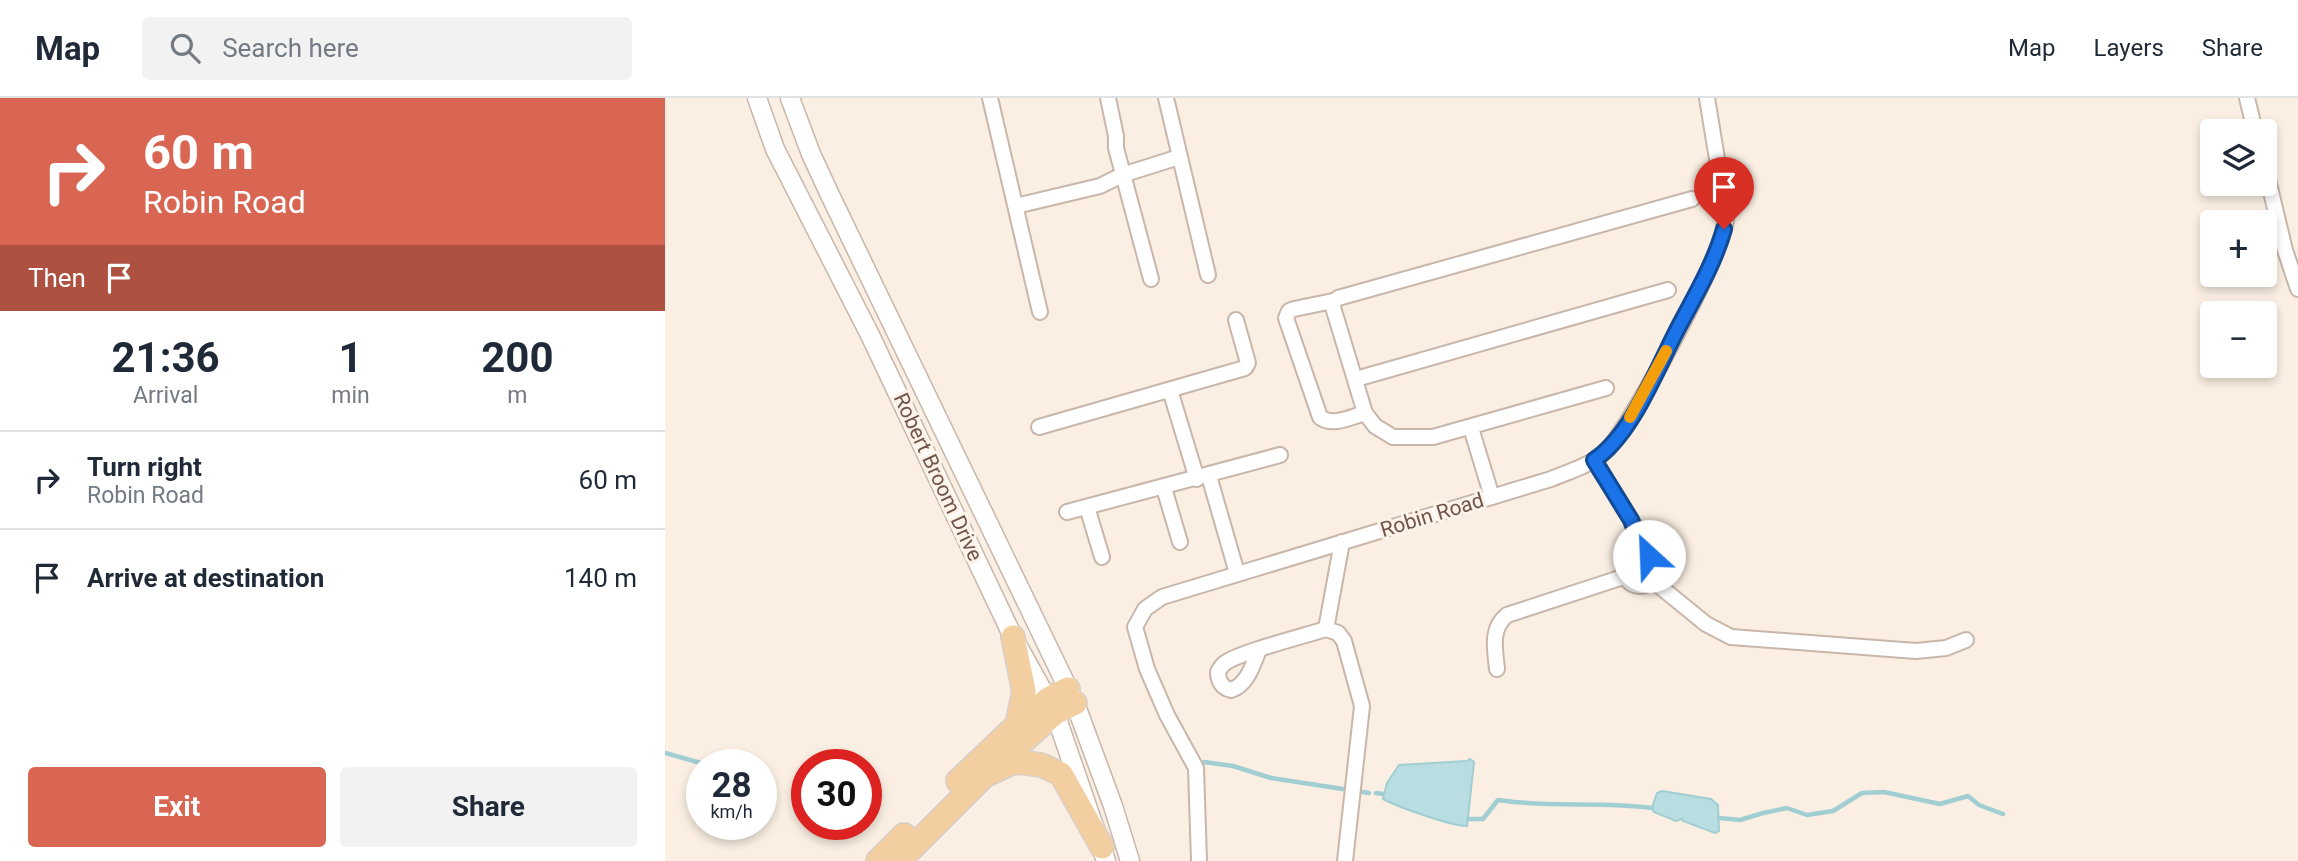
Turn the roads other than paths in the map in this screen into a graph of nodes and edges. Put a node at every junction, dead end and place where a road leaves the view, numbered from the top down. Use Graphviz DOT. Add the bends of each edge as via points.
graph roads {
  1 [pos="757,98"];
  2 [pos="790,98"];
  3 [pos="990,98"];
  4 [pos="1098,98"];
  5 [pos="1108,98"];
  6 [pos="1165,98"];
  7 [pos="1707,98"];
  8 [pos="2247,98"];
  9 [pos="2252,119"];
  10 [pos="1116,148"];
  11 [pos="1179,157"];
  12 [pos="1122,175"];
  13 [pos="2275,196"];
  14 [pos="1692,199"];
  15 [pos="1016,206"];
  16 [pos="2292,248"];
  17 [pos="1208,275"];
  18 [pos="1151,279"];
  19 [pos="2298,289"];
  20 [pos="1668,290"];
  21 [pos="1333,301"];
  22 [pos="1040,312"];
  23 [pos="1236,320"];
  24 [pos="1356,379"];
  25 [pos="1606,388"];
  26 [pos="1170,390"];
  27 [pos="1365,413"];
  28 [pos="1039,427"];
  29 [pos="1471,428"];
  30 [pos="1280,455"];
  31 [pos="1594,460"];
  32 [pos="1203,477"];
  33 [pos="1164,488"];
  34 [pos="1492,497"];
  35 [pos="1087,507"];
  36 [pos="1067,512"];
  37 [pos="1179,542"];
  38 [pos="1342,542"];
  39 [pos="1644,554"];
  40 [pos="1102,557"];
  41 [pos="1237,573"];
  42 [pos="1626,576"];
  43 [pos="1652,580"];
  44 [pos="1326,629"];
  45 [pos="1013,637"];
  46 [pos="1966,640"];
  47 [pos="1259,650"];
  48 [pos="1497,669"];
  49 [pos="1061,701"];
  50 [pos="1017,725"];
  51 [pos="984,776"];
  52 [pos="1104,854"];
  53 [pos="878,861"];
  54 [pos="899,861"];
  55 [pos="1129,861"];
  56 [pos="1199,861"];
  57 [pos="1345,861"];
  1 -- 45 [label="street, Robert Broom Drive" via="775,149 876,347"];
  2 -- 49 [label="street, Robert Broom Drive" via="811,154"];
  3 -- 15 [label="street"];
  4 -- 10 [label="street"];
  5 -- 10 [label="street"];
  6 -- 11 [label="street"];
  7 -- 31 [label="street, Robin Road" via="1726,219 1721,238 1638,404 1615,440"];
  8 -- 9 [label="street"];
  10 -- 12 [label="street"];
  11 -- 12 [label="street"];
  11 -- 17 [label="street"];
  12 -- 15 [label="street" via="1100,186"];
  12 -- 18 [label="street"];
  13 -- 16 [label="street"];
  14 -- 21 [label="street"];
  15 -- 22 [label="street"];
  16 -- 19 [label="street"];
  20 -- 24 [label="street"];
  21 -- 24 [label="street"];
  21 -- 27 [label="street" via="1294,309 1286,318 1320,418 1332,422"];
  23 -- 26 [label="street" via="1247,366"];
  24 -- 27 [label="street"];
  25 -- 29 [label="street"];
  26 -- 28 [label="street"];
  26 -- 32 [label="street"];
  27 -- 29 [label="street" via="1393,437 1433,437"];
  29 -- 34 [label="street"];
  30 -- 32 [label="street"];
  31 -- 34 [label="street, Robin Road"];
  31 -- 39 [label="street" via="1631,520"];
  32 -- 33 [label="street"];
  32 -- 41 [label="street"];
  33 -- 35 [label="street"];
  33 -- 37 [label="street"];
  34 -- 38 [label="street, Robin Road"];
  35 -- 36 [label="street"];
  35 -- 40 [label="street"];
  38 -- 41 [label="street, Robin Road"];
  38 -- 44 [label="street"];
  39 -- 42 [label="street" via="1628,559"];
  39 -- 43 [label="street" via="1655,563"];
  41 -- 56 [label="street, Robin Road" via="1162,597 1145,609 1135,627 1147,669 1196,768"];
  42 -- 43 [label="street" via="1638,586"];
  42 -- 48 [label="street" via="1507,615 1495,633"];
  43 -- 46 [label="street" via="1706,624 1731,637 1916,651 1946,648"];
  44 -- 47 [label="street"];
  44 -- 57 [label="street" via="1344,641 1361,700"];
  45 -- 49 [label="street, Robert Broom Drive"];
  45 -- 50 [label="main road" via="1024,691"];
  49 -- 50 [label="main road"];
  49 -- 51 [label="main road"];
  49 -- 52 [label="street, Robert Broom Drive"];
  49 -- 55 [label="street, Robert Broom Drive" via="1113,806"];
  50 -- 53 [label="main road"];
  51 -- 52 [label="main road" via="1020,762 1056,771 1068,784"];
  51 -- 54 [label="main road"];
}
